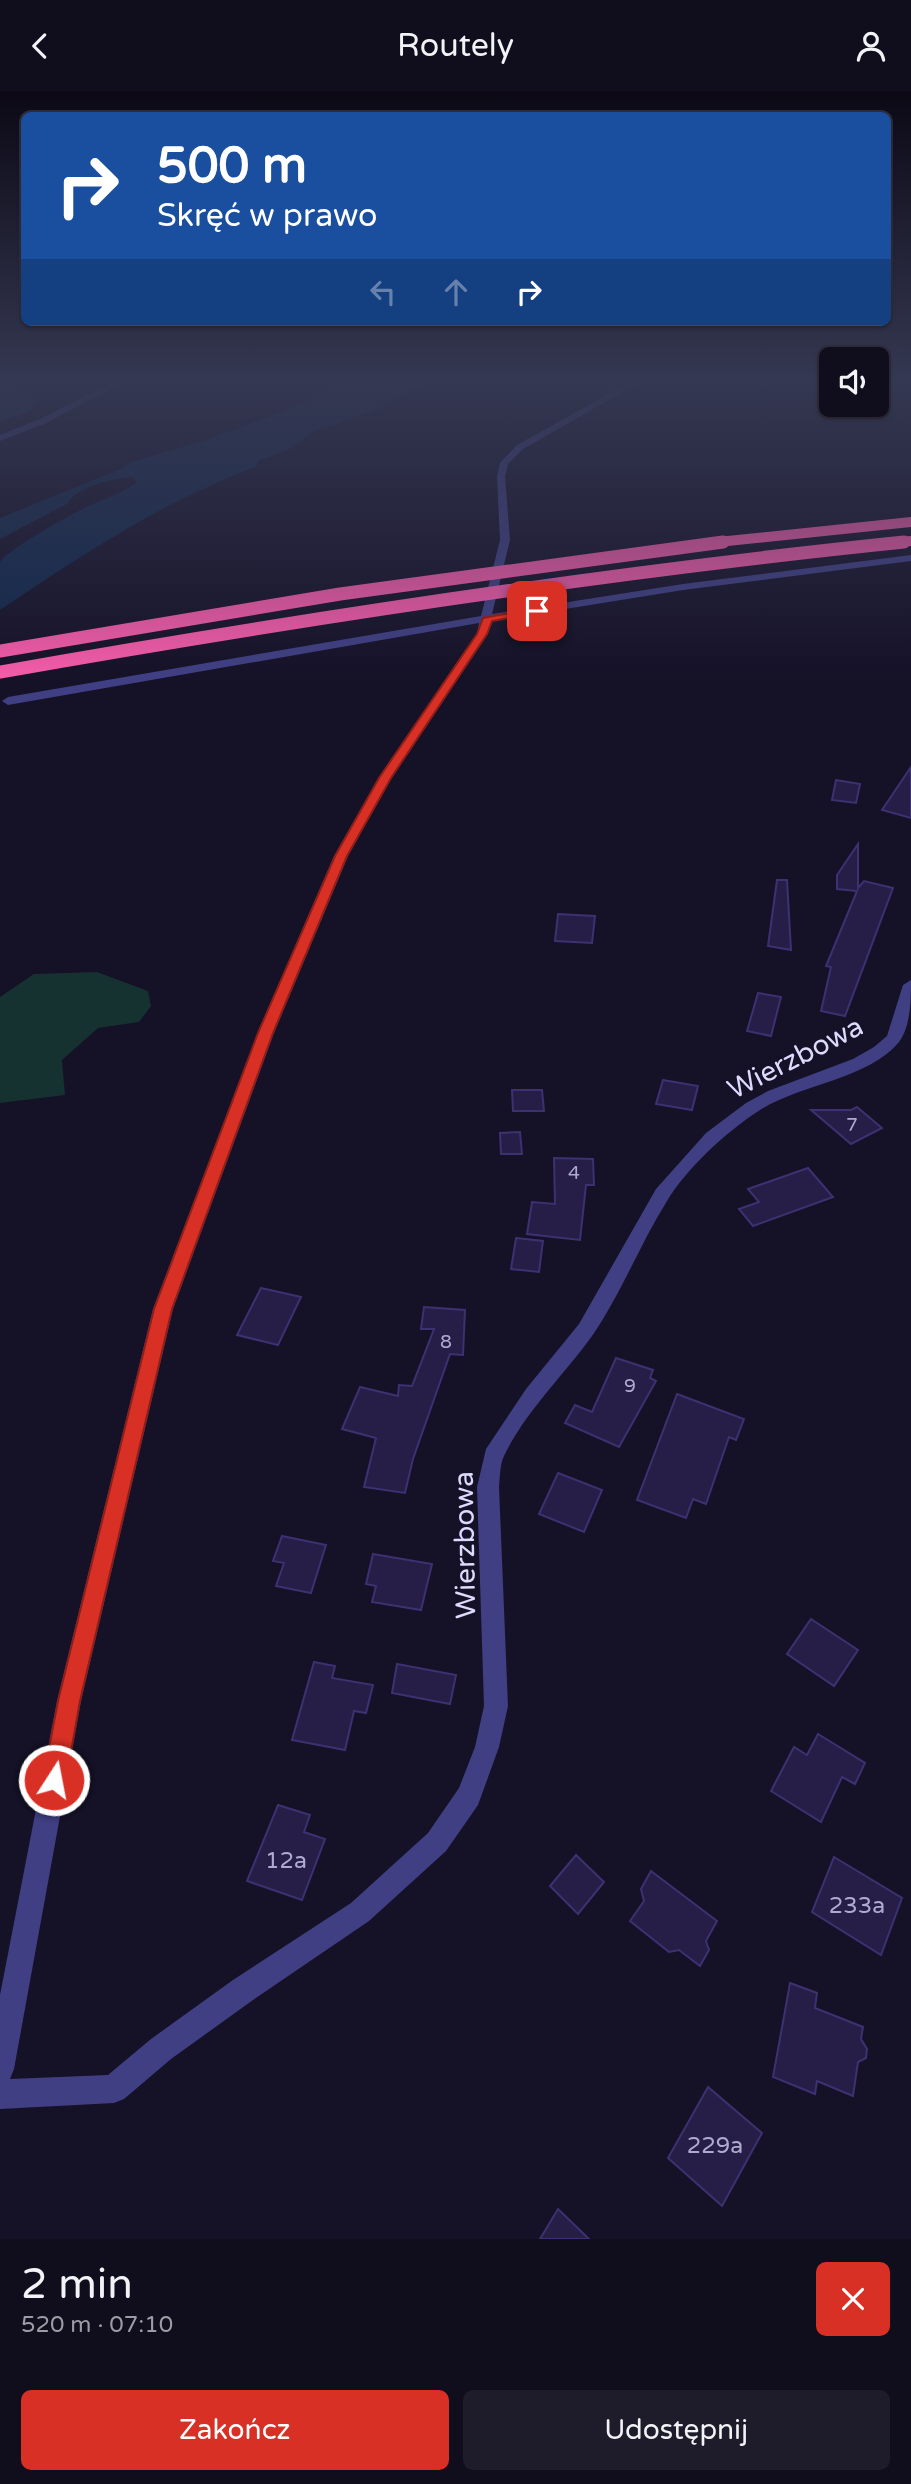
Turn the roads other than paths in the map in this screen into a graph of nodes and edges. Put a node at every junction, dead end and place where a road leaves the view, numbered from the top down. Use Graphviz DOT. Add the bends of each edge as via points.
graph roads {
  1 [pos="501,481"];
  2 [pos="911,522"];
  3 [pos="911,541"];
  4 [pos="911,558"];
  5 [pos="488,618"];
  6 [pos="0,651"];
  7 [pos="0,672"];
  8 [pos="8,701"];
  9 [pos="911,985"];
  10 [pos="0,2069"];
  11 [pos="0,2094"];
  1 -- 5 [label="street" via="505,540"];
  2 -- 6 [label="highway, bridge" via="463,574"];
  3 -- 7 [label="highway, bridge" via="489,592"];
  4 -- 5 [label="street"];
  5 -- 8 [label="street"];
  5 -- 10 [label="street" via="482,634 385,778 341,856 266,1033 163,1309 69,1701"];
  9 -- 11 [label="street, Wierzbowa" via="902,1021 894,1038 880,1051 774,1095 712,1137 662,1194 586,1329 493,1455 488,1487 496,1706 469,1796 437,1842 360,1912 243,1990 114,2089"];
}
